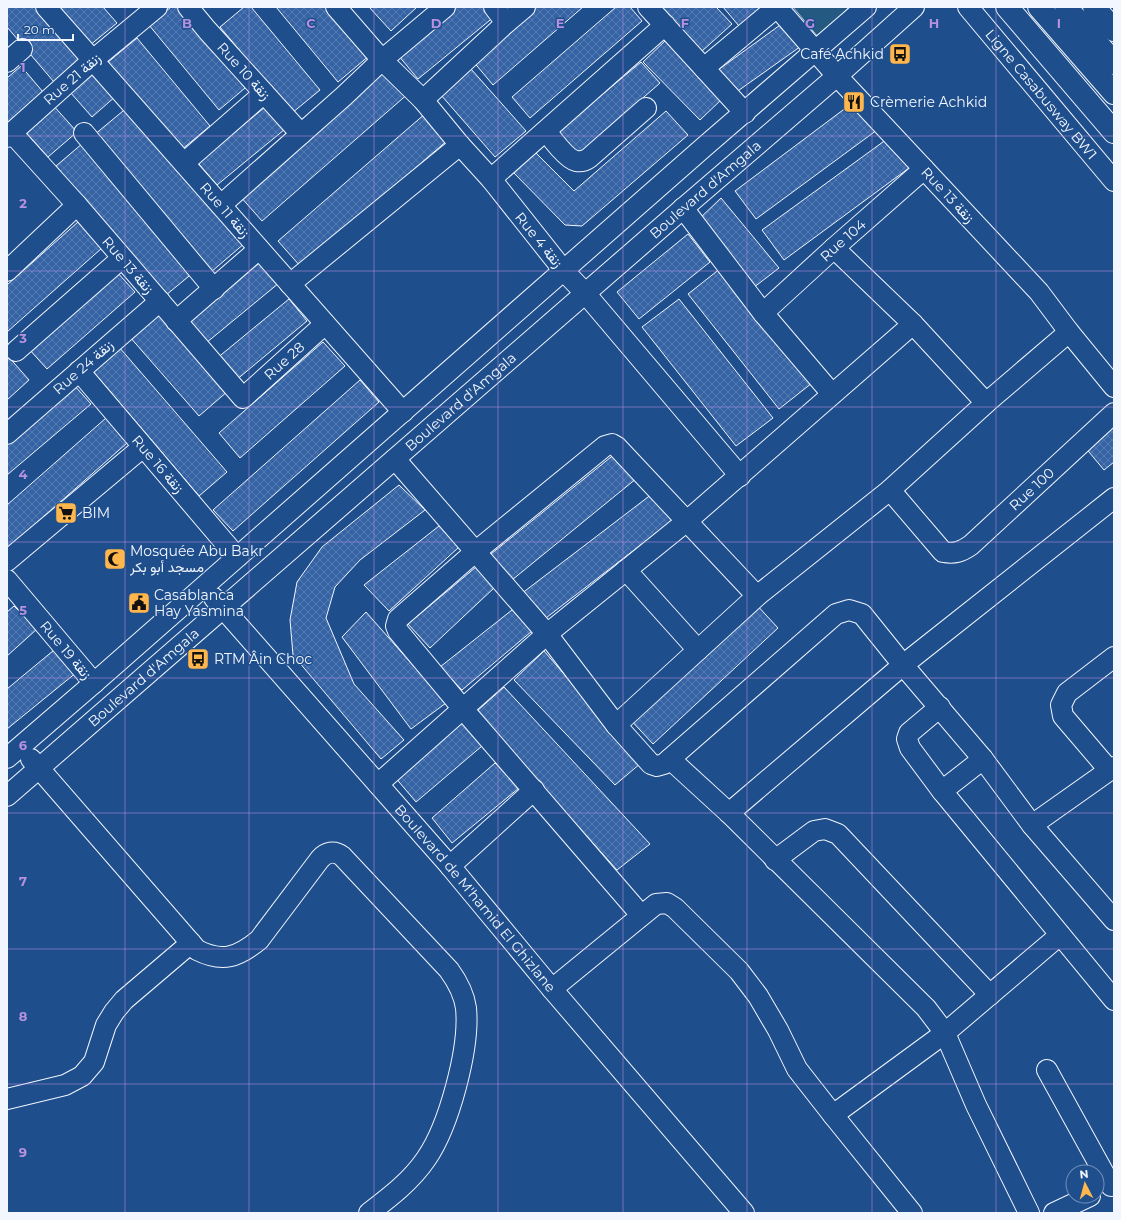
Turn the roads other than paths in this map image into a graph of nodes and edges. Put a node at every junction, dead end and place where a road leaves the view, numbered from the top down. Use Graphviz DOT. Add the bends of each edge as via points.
graph roads {
  1 [pos="46,7"];
  2 [pos="158,7"];
  3 [pos="188,7"];
  4 [pos="336,7"];
  5 [pos="445,7"];
  6 [pos="525,7"];
  7 [pos="648,7"];
  8 [pos="777,7"];
  9 [pos="866,7"];
  10 [pos="914,7"];
  11 [pos="968,7"];
  12 [pos="984,7"];
  13 [pos="1007,7"];
  14 [pos="1039,7"];
  15 [pos="1066,7"];
  16 [pos="1094,7"];
  17 [pos="500,15"];
  18 [pos="665,25"];
  19 [pos="1114,30"];
  20 [pos="22,49"];
  21 [pos="816,51"];
  22 [pos="93,60"];
  23 [pos="382,60"];
  24 [pos="7,62"];
  25 [pos="1114,63"];
  26 [pos="704,68"];
  27 [pos="837,76"];
  28 [pos="264,93"];
  29 [pos="1114,93"];
  30 [pos="423,100"];
  31 [pos="646,108"];
  32 [pos="745,113"];
  33 [pos="546,131"];
  34 [pos="1114,132"];
  35 [pos="84,133"];
  36 [pos="301,134"];
  37 [pos="9,135"];
  38 [pos="460,145"];
  39 [pos="1114,160"];
  40 [pos="184,163"];
  41 [pos="924,169"];
  42 [pos="491,179"];
  43 [pos="1114,181"];
  44 [pos="76,205"];
  45 [pos="221,205"];
  46 [pos="683,208"];
  47 [pos="834,248"];
  48 [pos="259,249"];
  49 [pos="122,258"];
  50 [pos="10,262"];
  51 [pos="564,270"];
  52 [pos="290,284"];
  53 [pos="214,289"];
  54 [pos="585,293"];
  55 [pos="160,301"];
  56 [pos="763,313"];
  57 [pos="176,321"];
  58 [pos="325,324"];
  59 [pos="913,324"];
  60 [pos="1069,332"];
  61 [pos="16,351"];
  62 [pos="79,371"];
  63 [pos="1114,387"];
  64 [pos="832,394"];
  65 [pos="243,398"];
  66 [pos="986,403"];
  67 [pos="403,412"];
  68 [pos="1114,412"];
  69 [pos="10,424"];
  70 [pos="144,447"];
  71 [pos="395,459"];
  72 [pos="740,476"];
  73 [pos="890,490"];
  74 [pos="1114,498"];
  75 [pos="686,521"];
  76 [pos="475,552"];
  77 [pos="238,557"];
  78 [pos="7,561"];
  79 [pos="626,570"];
  80 [pos="204,586"];
  81 [pos="10,590"];
  82 [pos="757,596"];
  83 [pos="223,608"];
  84 [pos="547,634"];
  85 [pos="698,650"];
  86 [pos="1114,657"];
  87 [pos="903,665"];
  88 [pos="94,683"];
  89 [pos="940,707"];
  90 [pos="463,709"];
  91 [pos="616,725"];
  92 [pos="14,752"];
  93 [pos="670,759"];
  94 [pos="983,759"];
  95 [pos="39,768"];
  96 [pos="1112,769"];
  97 [pos="378,784"];
  98 [pos="534,790"];
  99 [pos="942,791"];
  100 [pos="7,796"];
  101 [pos="729,813"];
  102 [pos="1032,825"];
  103 [pos="775,860"];
  104 [pos="450,866"];
  105 [pos="1108,900"];
  106 [pos="641,915"];
  107 [pos="1114,920"];
  108 [pos="1060,935"];
  109 [pos="191,943"];
  110 [pos="552,989"];
  111 [pos="1111,992"];
  112 [pos="990,995"];
  113 [pos="945,1034"];
  114 [pos="1047,1070"];
  115 [pos="7,1099"];
  116 [pos="833,1116"];
  117 [pos="1107,1187"];
  118 [pos="1073,1204"];
  119 [pos="369,1213"];
  120 [pos="744,1213"];
  121 [pos="912,1213"];
  122 [pos="1029,1213"];
  123 [pos="1054,1213"];
  1 -- 22 [label="street, Rue 11 زنقة"];
  2 -- 22 [label="street, Rue 21 زنقة"];
  3 -- 28 [label="street, Rue 10 زنقة"];
  4 -- 23 [label="street, Rue 4 زنقة"];
  5 -- 23 [label="street"];
  6 -- 17 [label="street"];
  7 -- 18 [label="street"];
  8 -- 21 [label="street, Rue 13 زنقة"];
  8 -- 26 [label="street"];
  9 -- 21 [label="street, Boulevard d'Amgala"];
  10 -- 27 [label="street, Boulevard d'Amgala"];
  11 -- 43 [label="street, Ligne Casabusway BW1"];
  12 -- 39 [label="street, Ligne Casabusway BW1"];
  13 -- 34 [label="main road"];
  14 -- 29 [label="main road"];
  15 -- 25 [label="main road"];
  16 -- 19 [label="main road"];
  17 -- 30 [label="street"];
  18 -- 26 [label="street"];
  18 -- 33 [label="street"];
  20 -- 24 [label="street"];
  21 -- 27 [label="street, Rue 13 زنقة"];
  21 -- 32 [label="street, Boulevard d'Amgala"];
  22 -- 37 [label="street, Rue 21 زنقة"];
  22 -- 40 [label="street, Rue 11 زنقة"];
  23 -- 30 [label="street, Rue 4 زنقة"];
  23 -- 36 [label="street"];
  26 -- 32 [label="street"];
  27 -- 41 [label="street, Rue 13 زنقة"];
  27 -- 46 [label="street, Boulevard d'Amgala"];
  28 -- 36 [label="street, Rue 10 زنقة"];
  28 -- 40 [label="street"];
  30 -- 38 [label="street, Rue 4 زنقة"];
  31 -- 33 [label="street" via="589,158 581,161 569,158"];
  32 -- 51 [label="street, Boulevard d'Amgala"];
  33 -- 42 [label="street"];
  35 -- 53 [label="street"];
  36 -- 45 [label="street"];
  37 -- 44 [label="street, Rue 13 زنقة"];
  38 -- 42 [label="street, Rue 4 زنقة"];
  38 -- 52 [label="street"];
  40 -- 45 [label="street, Rue 11 زنقة"];
  41 -- 47 [label="street, Rue 104"];
  41 -- 60 [label="street, Rue 13 زنقة" via="1039,292"];
  42 -- 51 [label="street, Rue 4 زنقة"];
  44 -- 49 [label="street, Rue 13 زنقة"];
  44 -- 50 [label="street"];
  45 -- 48 [label="street, Rue 11 زنقة"];
  46 -- 54 [label="street, Boulevard d'Amgala"];
  46 -- 56 [label="street"];
  47 -- 56 [label="street, Rue 104"];
  47 -- 59 [label="street"];
  48 -- 52 [label="street, Rue 11 زنقة"];
  48 -- 53 [label="street"];
  49 -- 55 [label="street, Rue 13 زنقة"];
  49 -- 61 [label="street"];
  51 -- 54 [label="street, Rue 4 زنقة"];
  51 -- 67 [label="street, Boulevard d'Amgala"];
  52 -- 58 [label="street, Rue 11 زنقة"];
  53 -- 57 [label="street"];
  54 -- 71 [label="street, Boulevard d'Amgala"];
  54 -- 72 [label="street, Rue 4 زنقة"];
  55 -- 57 [label="street, Rue 13 زنقة"];
  55 -- 62 [label="street, Rue 24 زنقة"];
  56 -- 64 [label="street"];
  57 -- 65 [label="street, Rue 13 زنقة"];
  58 -- 65 [label="street, Rue 28"];
  58 -- 67 [label="street, Rue 11 زنقة"];
  59 -- 64 [label="street"];
  59 -- 66 [label="street"];
  60 -- 63 [label="street, Rue 13 زنقة"];
  60 -- 66 [label="street"];
  62 -- 69 [label="street, Rue 24 زنقة"];
  62 -- 70 [label="street, Rue 16 زنقة"];
  64 -- 72 [label="street"];
  66 -- 73 [label="street"];
  67 -- 77 [label="street, Boulevard d'Amgala"];
  68 -- 73 [label="street, Rue 100" via="962,551 943,552"];
  70 -- 77 [label="street, Rue 16 زنقة"];
  70 -- 78 [label="street"];
  71 -- 76 [label="street"];
  71 -- 83 [label="street, Boulevard d'Amgala"];
  72 -- 75 [label="street"];
  73 -- 82 [label="street"];
  74 -- 87 [label="street"];
  75 -- 76 [label="street" via="612,444 605,446"];
  75 -- 79 [label="street"];
  75 -- 82 [label="street"];
  76 -- 84 [label="street"];
  76 -- 90 [label="street" via="404,613 396,626"];
  77 -- 80 [label="street, Boulevard d'Amgala"];
  79 -- 84 [label="street"];
  79 -- 85 [label="street"];
  80 -- 83 [label="street, Boulevard de M'hamid El Ghizlane"];
  80 -- 88 [label="street, Boulevard d'Amgala"];
  81 -- 88 [label="street, Rue 19 زنقة"];
  82 -- 85 [label="street"];
  83 -- 95 [label="street, Boulevard d'Amgala"];
  83 -- 97 [label="street, Boulevard de M'hamid El Ghizlane"];
  84 -- 90 [label="street"];
  84 -- 91 [label="street"];
  85 -- 91 [label="street"];
  86 -- 96 [label="street" via="1067,693 1061,705 1063,716"];
  87 -- 89 [label="street"];
  87 -- 93 [label="street" via="862,614 849,610 841,611"];
  87 -- 101 [label="street"];
  88 -- 92 [label="street, Boulevard d'Amgala"];
  89 -- 94 [label="street"];
  89 -- 99 [label="street" via="909,733 907,739 910,748"];
  90 -- 97 [label="street"];
  90 -- 98 [label="street"];
  91 -- 93 [label="street" via="651,764 657,766"];
  92 -- 95 [label="street"];
  93 -- 101 [label="street"];
  94 -- 99 [label="street"];
  94 -- 102 [label="street"];
  95 -- 100 [label="street, Boulevard d'Amgala"];
  95 -- 109 [label="street"];
  96 -- 102 [label="street"];
  97 -- 104 [label="street, Boulevard de M'hamid El Ghizlane"];
  98 -- 104 [label="street"];
  98 -- 106 [label="street"];
  99 -- 108 [label="street"];
  101 -- 103 [label="street"];
  102 -- 105 [label="street"];
  103 -- 112 [label="street" via="814,831 825,828 838,834"];
  103 -- 113 [label="street" via="926,1008"];
  104 -- 110 [label="street, Boulevard de M'hamid El Ghizlane"];
  105 -- 107 [label="street"];
  106 -- 110 [label="street"];
  106 -- 116 [label="street" via="656,904 671,905 739,971 758,996 797,1069"];
  108 -- 111 [label="street"];
  108 -- 112 [label="street"];
  109 -- 115 [label="street" via="124,1000 114,1012 94,1062 82,1076 65,1085"];
  109 -- 119 [label="street" via="197,950 213,956 241,953 259,940 323,855 334,852 342,856 455,978 466,1009 465,1038 448,1116 435,1145 418,1170"];
  110 -- 120 [label="street, Boulevard de M'hamid El Ghizlane"];
  112 -- 113 [label="street"];
  113 -- 116 [label="street"];
  113 -- 122 [label="street" via="976,1105"];
  114 -- 117 [label="street"];
  116 -- 121 [label="street"];
  118 -- 123 [label="street"];
}
